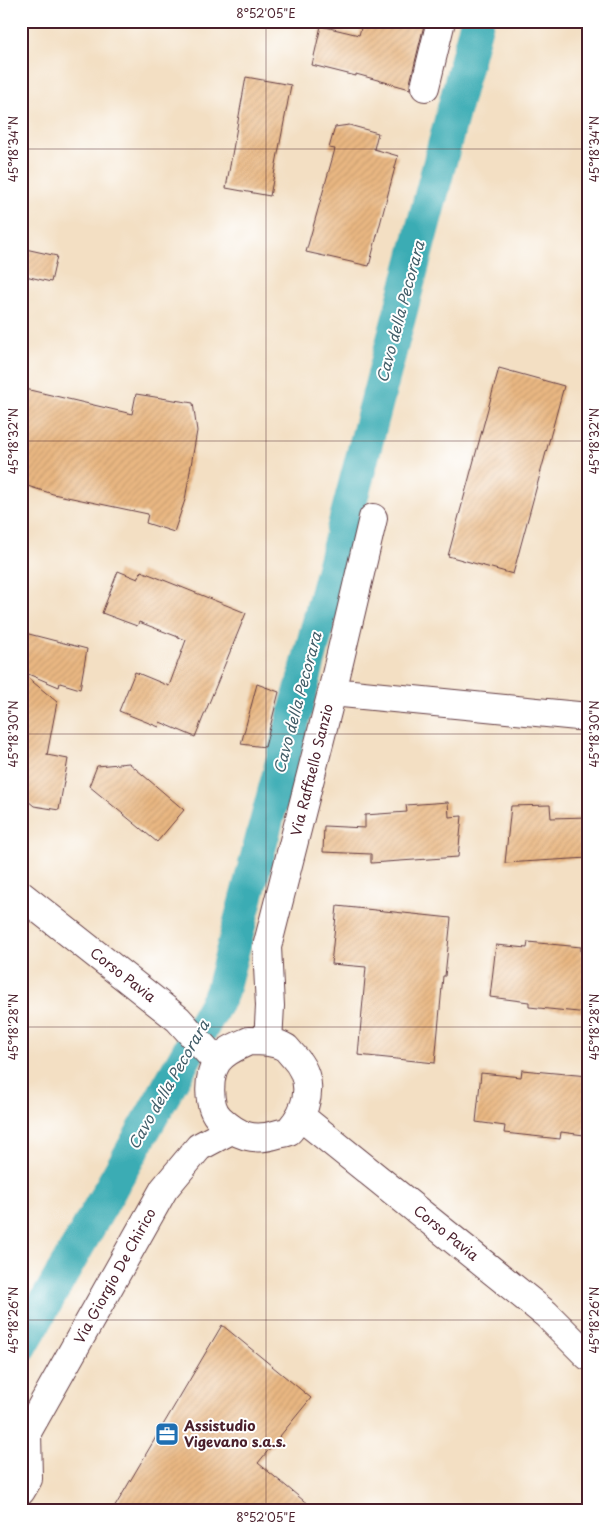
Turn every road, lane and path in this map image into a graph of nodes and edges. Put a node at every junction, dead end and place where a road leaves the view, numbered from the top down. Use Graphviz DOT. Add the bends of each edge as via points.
graph roads {
  1 [pos="442,21"];
  2 [pos="424,87"];
  3 [pos="373,518"];
  4 [pos="332,692"];
  5 [pos="588,717"];
  6 [pos="21,895"];
  7 [pos="268,1042"];
  8 [pos="216,1061"];
  9 [pos="300,1116"];
  10 [pos="231,1130"];
  11 [pos="588,1356"];
  12 [pos="24,1438"];
  13 [pos="21,1491"];
  1 -- 2 [label="street"];
  3 -- 4 [label="street"];
  4 -- 5 [label="street, Via Raffaello Sanzio"];
  4 -- 7 [label="street, Via Raffaello Sanzio" via="267,947"];
  6 -- 8 [label="street, Corso Pavia" via="178,1019"];
  7 -- 8 [label="street" via="249,1041"];
  7 -- 9 [label="street" via="286,1048 300,1063 307,1079 307,1098"];
  8 -- 10 [label="street" via="210,1099 217,1116"];
  9 -- 10 [label="street" via="289,1131 268,1137 249,1137"];
  9 -- 11 [label="street, Corso Pavia" via="546,1314"];
  10 -- 12 [label="street, Via Giorgio De Chirico" via="199,1147 164,1189"];
  12 -- 13 [label="street" via="28,1479"];
}
